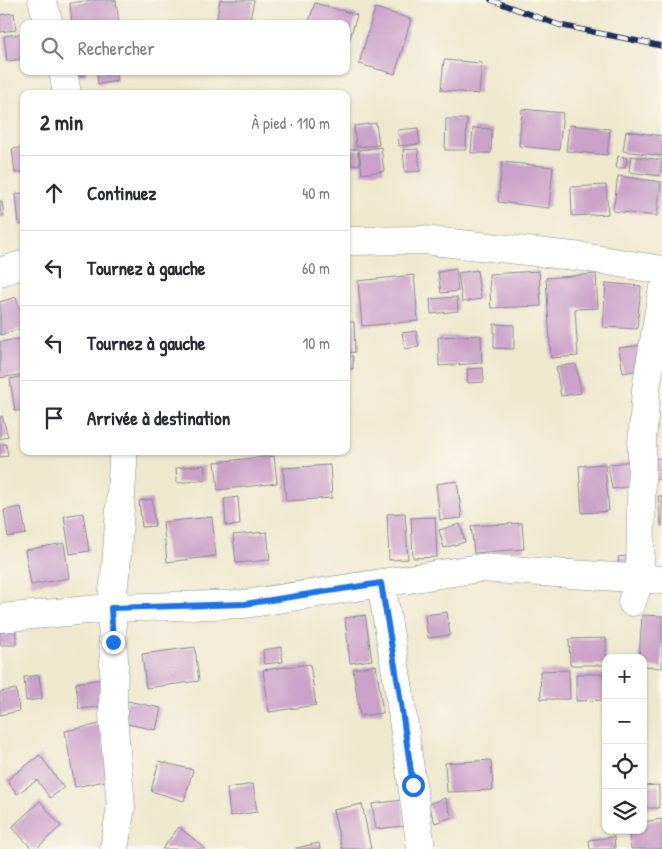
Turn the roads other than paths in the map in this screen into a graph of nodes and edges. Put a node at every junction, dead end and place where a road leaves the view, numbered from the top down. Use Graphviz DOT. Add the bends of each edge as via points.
graph roads {
  1 [pos="42,0"];
  2 [pos="48,20"];
  3 [pos="64,75"];
  4 [pos="65,90"];
  5 [pos="350,241"];
  6 [pos="20,265"];
  7 [pos="662,270"];
  8 [pos="0,272"];
  9 [pos="662,293"];
  10 [pos="123,455"];
  11 [pos="381,583"];
  12 [pos="644,587"];
  13 [pos="111,608"];
  14 [pos="0,618"];
  15 [pos="114,849"];
  16 [pos="421,849"];
  1 -- 2 [label="street"];
  3 -- 4 [label="street"];
  5 -- 7 [label="street" via="423,240 583,256"];
  6 -- 8 [label="street"];
  9 -- 12 [label="street" via="646,389 642,443"];
  10 -- 13 [label="street"];
  11 -- 12 [label="street" via="480,568"];
  11 -- 13 [label="street" via="245,604"];
  11 -- 16 [label="street"];
  13 -- 14 [label="street"];
  13 -- 15 [label="street" via="113,716 121,807"];
}
